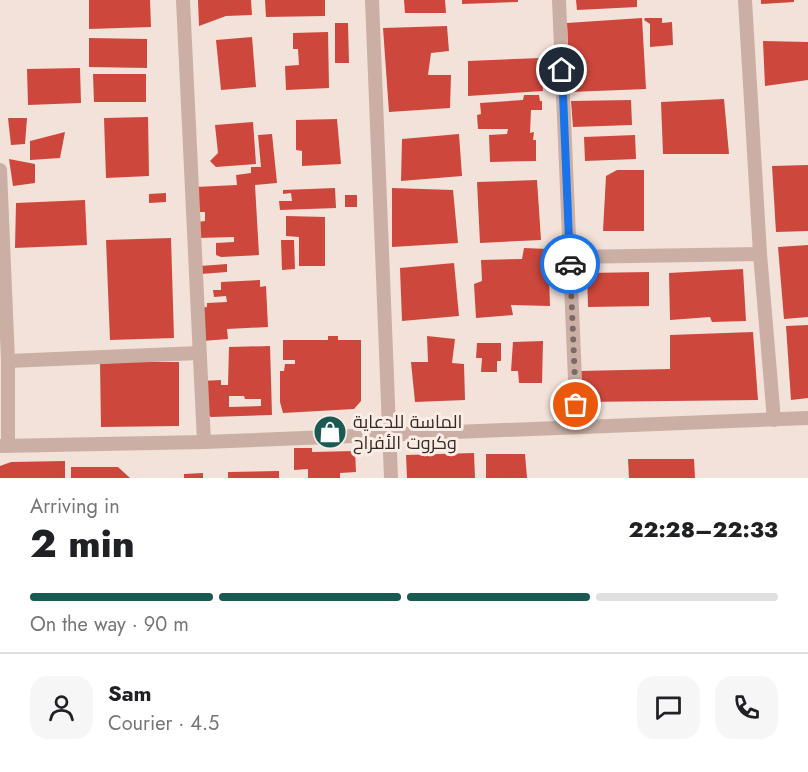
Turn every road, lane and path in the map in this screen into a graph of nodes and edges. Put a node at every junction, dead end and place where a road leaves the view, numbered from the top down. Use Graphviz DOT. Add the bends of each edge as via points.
graph roads {
  1 [pos="183,0"];
  2 [pos="372,0"];
  3 [pos="559,0"];
  4 [pos="745,0"];
  5 [pos="0,170"];
  6 [pos="760,254"];
  7 [pos="570,257"];
  8 [pos="199,353"];
  9 [pos="8,361"];
  10 [pos="808,418"];
  11 [pos="774,420"];
  12 [pos="577,427"];
  13 [pos="389,434"];
  14 [pos="204,442"];
  15 [pos="4,446"];
  16 [pos="391,478"];
  1 -- 8 [label="street"];
  2 -- 13 [label="street"];
  3 -- 7 [label="street"];
  4 -- 6 [label="street"];
  5 -- 9 [label="street"];
  6 -- 7 [label="street"];
  6 -- 11 [label="street"];
  7 -- 12 [label="street"];
  8 -- 9 [label="street"];
  8 -- 14 [label="street"];
  9 -- 15 [label="street"];
  10 -- 11 [label="street"];
  11 -- 12 [label="street"];
  12 -- 13 [label="street"];
  13 -- 14 [label="street"];
  13 -- 16 [label="street"];
  14 -- 15 [label="street"];
}
